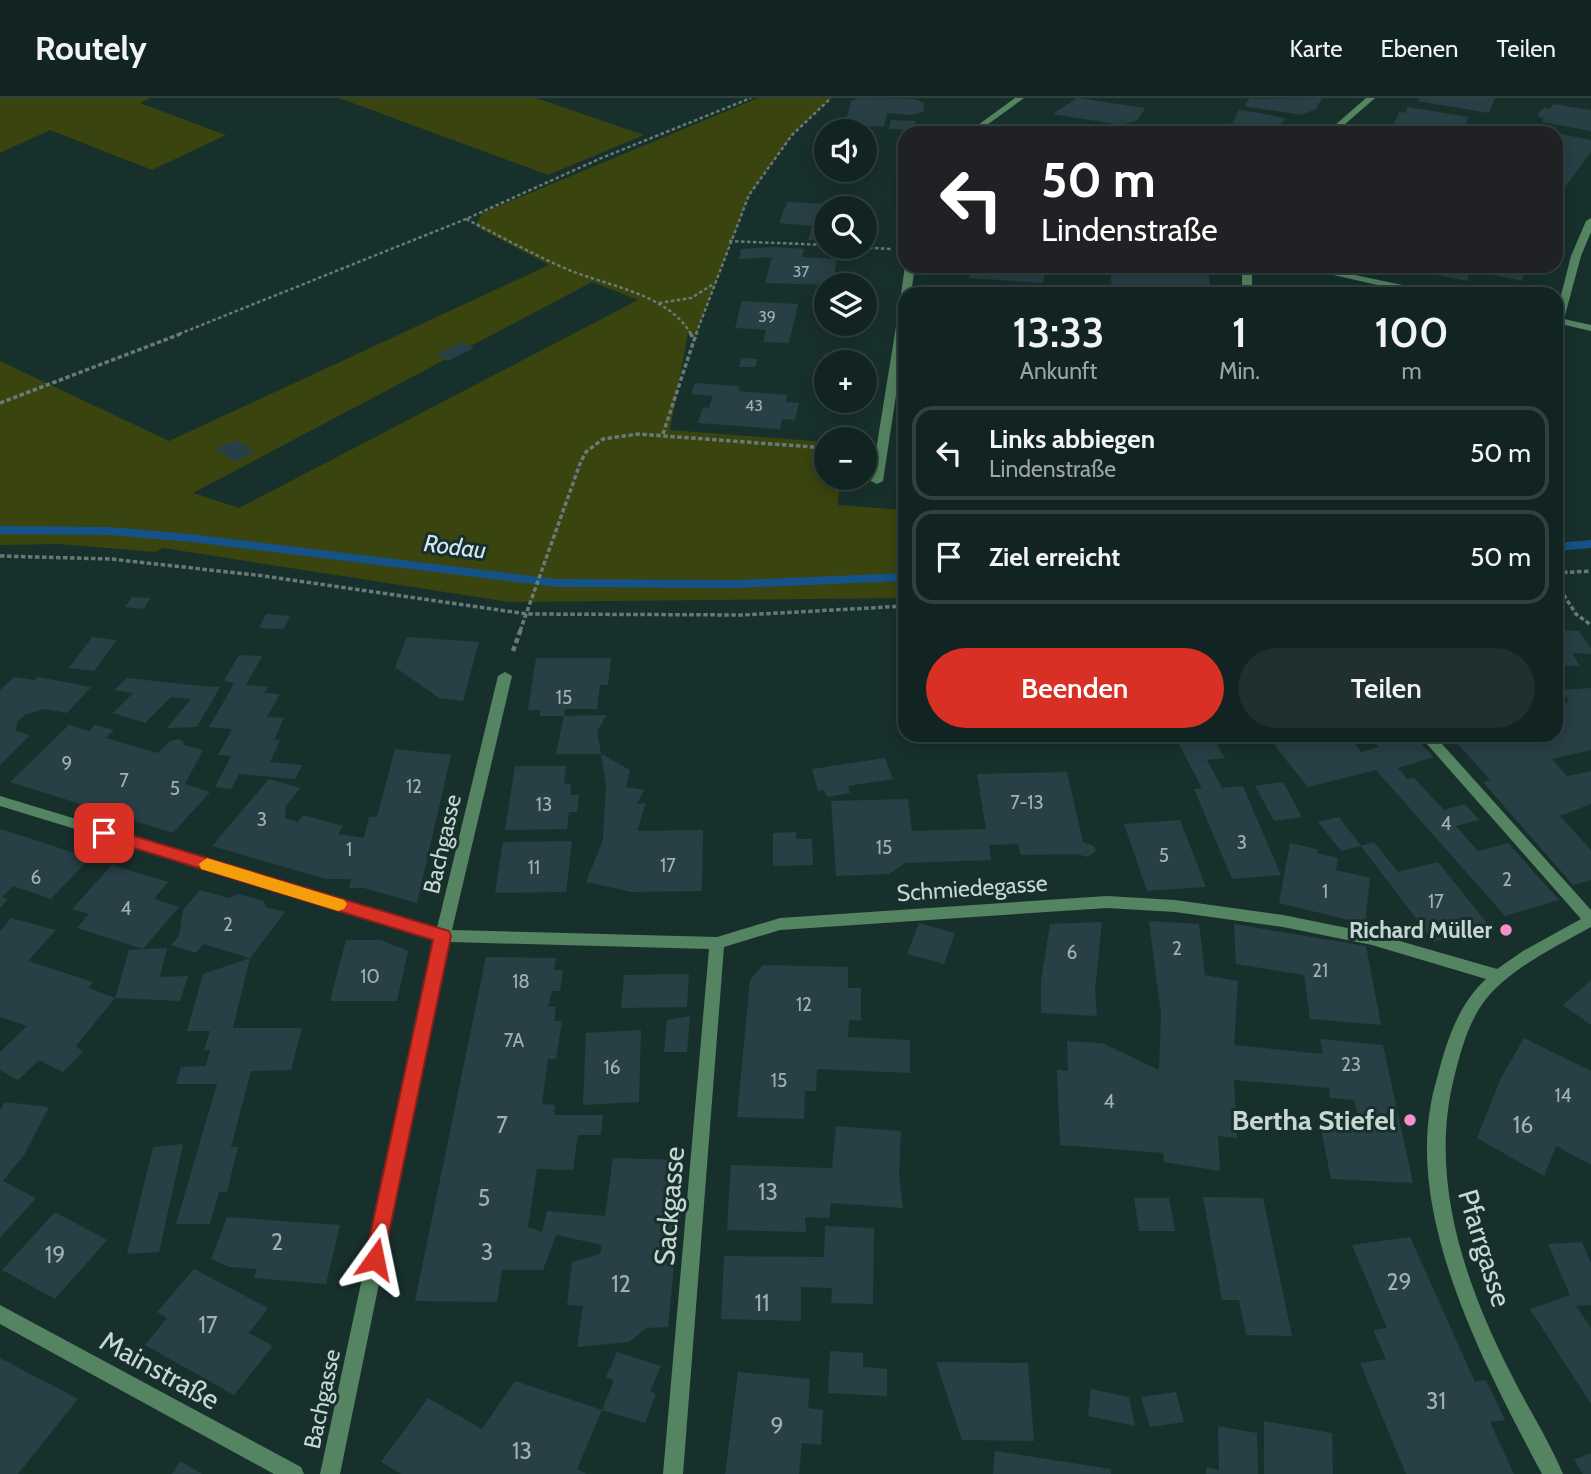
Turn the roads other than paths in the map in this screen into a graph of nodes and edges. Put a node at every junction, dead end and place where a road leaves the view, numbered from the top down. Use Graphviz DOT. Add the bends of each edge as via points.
graph roads {
  1 [pos="1020,98"];
  2 [pos="1371,98"];
  3 [pos="981,126"];
  4 [pos="1338,126"];
  5 [pos="1591,221"];
  6 [pos="1332,273"];
  7 [pos="1398,287"];
  8 [pos="1563,303"];
  9 [pos="1563,322"];
  10 [pos="1591,328"];
  11 [pos="898,347"];
  12 [pos="877,481"];
  13 [pos="505,676"];
  14 [pos="1432,742"];
  15 [pos="0,801"];
  16 [pos="1591,920"];
  17 [pos="443,936"];
  18 [pos="717,943"];
  19 [pos="1499,976"];
  20 [pos="0,1314"];
  21 [pos="294,1474"];
  22 [pos="330,1474"];
  23 [pos="673,1474"];
  24 [pos="1553,1474"];
  1 -- 3 [label="street"];
  2 -- 4 [label="street"];
  5 -- 8 [label="street"];
  6 -- 7 [label="street"];
  9 -- 10 [label="street"];
  11 -- 12 [label="street"];
  13 -- 17 [label="street, Bachgasse"];
  14 -- 16 [label="street"];
  15 -- 17 [label="street, Schmiedegasse"];
  16 -- 19 [label="street, Pfarrgasse"];
  17 -- 18 [label="street, Schmiedegasse"];
  17 -- 22 [label="street, Bachgasse"];
  18 -- 19 [label="street, Schmiedegasse" via="780,924 1107,902 1175,905 1283,921 1372,939"];
  18 -- 23 [label="street, Sackgasse"];
  19 -- 24 [label="street, Pfarrgasse" via="1474,1002 1446,1068 1435,1157 1449,1241 1470,1299 1512,1398"];
  20 -- 21 [label="street, Mainstraße"];
}
